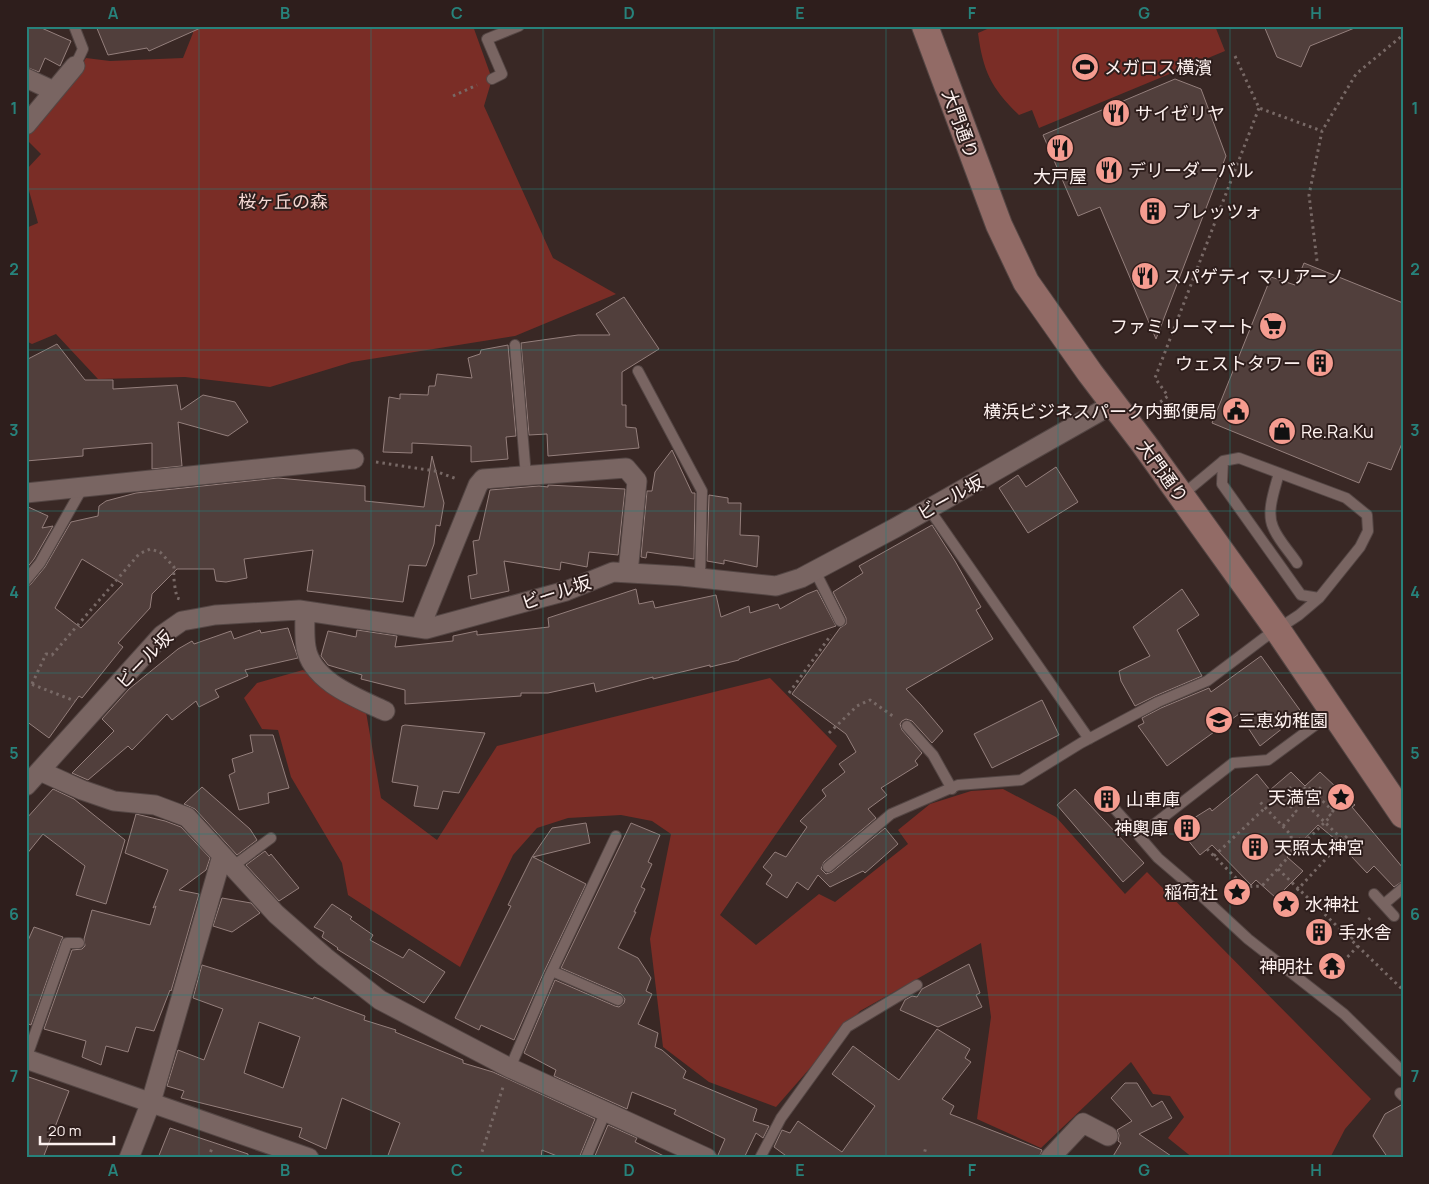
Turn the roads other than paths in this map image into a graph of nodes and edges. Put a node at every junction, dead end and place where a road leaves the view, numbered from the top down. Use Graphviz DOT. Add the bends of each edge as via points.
graph roads {
  1 [pos="74,26"];
  2 [pos="519,26"];
  3 [pos="925,26"];
  4 [pos="74,66"];
  5 [pos="26,78"];
  6 [pos="492,79"];
  7 [pos="54,92"];
  8 [pos="26,125"];
  9 [pos="515,345"];
  10 [pos="638,371"];
  11 [pos="1113,404"];
  12 [pos="354,459"];
  13 [pos="1223,461"];
  14 [pos="1279,473"];
  15 [pos="526,476"];
  16 [pos="83,487"];
  17 [pos="26,493"];
  18 [pos="1181,496"];
  19 [pos="930,509"];
  20 [pos="1297,563"];
  21 [pos="815,571"];
  22 [pos="628,573"];
  23 [pos="700,578"];
  24 [pos="26,580"];
  25 [pos="1319,598"];
  26 [pos="305,611"];
  27 [pos="840,621"];
  28 [pos="420,628"];
  29 [pos="1277,629"];
  30 [pos="385,711"];
  31 [pos="1334,712"];
  32 [pos="907,726"];
  33 [pos="1089,739"];
  34 [pos="40,771"];
  35 [pos="26,786"];
  36 [pos="952,789"];
  37 [pos="1112,806"];
  38 [pos="1403,815"];
  39 [pos="616,836"];
  40 [pos="1139,836"];
  41 [pos="270,838"];
  42 [pos="227,861"];
  43 [pos="828,867"];
  44 [pos="1403,888"];
  45 [pos="1374,894"];
  46 [pos="1384,904"];
  47 [pos="1394,916"];
  48 [pos="79,943"];
  49 [pos="552,971"];
  50 [pos="917,985"];
  51 [pos="618,1000"];
  52 [pos="26,1059"];
  53 [pos="510,1068"];
  54 [pos="1403,1072"];
  55 [pos="151,1102"];
  56 [pos="606,1111"];
  57 [pos="1108,1136"];
  58 [pos="129,1158"];
  59 [pos="308,1158"];
  60 [pos="586,1158"];
  61 [pos="707,1158"];
  62 [pos="760,1158"];
  63 [pos="1050,1158"];
  1 -- 4 [label="lane" via="82,49"];
  2 -- 6 [label="lane" via="487,39 502,74"];
  3 -- 11 [label="street, 大門通り" via="999,224 1026,282"];
  4 -- 7 [label="street"];
  5 -- 7 [label="street"];
  7 -- 8 [label="street"];
  9 -- 15 [label="lane"];
  10 -- 23 [label="lane" via="702,491"];
  11 -- 18 [label="street, 大門通り"];
  11 -- 19 [label="street, ビール坂"];
  12 -- 16 [label="street"];
  13 -- 14 [label="lane" via="1238,458"];
  13 -- 18 [label="lane"];
  13 -- 25 [label="lane" via="1222,484 1301,595"];
  14 -- 20 [label="lane" via="1270,518 1273,528"];
  14 -- 25 [label="lane" via="1346,498 1367,515 1368,531 1360,548"];
  15 -- 22 [label="street" via="626,468 637,481"];
  15 -- 28 [label="street" via="471,483"];
  16 -- 17 [label="street"];
  16 -- 24 [label="lane" via="40,563"];
  18 -- 29 [label="street, 大門通り"];
  19 -- 21 [label="street, ビール坂"];
  19 -- 33 [label="lane"];
  21 -- 23 [label="street, ビール坂" via="776,586"];
  21 -- 27 [label="lane"];
  22 -- 23 [label="street, ビール坂"];
  22 -- 28 [label="street, ビール坂" via="613,572 566,591"];
  25 -- 29 [label="lane"];
  26 -- 28 [label="street, ビール坂"];
  26 -- 30 [label="street" via="306,648 315,669 342,691"];
  26 -- 34 [label="street, ビール坂" via="215,615 182,621 162,635"];
  29 -- 31 [label="street, 大門通り"];
  29 -- 33 [label="lane" via="1207,681 1158,702"];
  31 -- 38 [label="street, 大門通り"];
  31 -- 40 [label="lane" via="1268,760 1233,763"];
  32 -- 36 [label="lane" via="933,755"];
  33 -- 36 [label="lane" via="1021,780 958,785"];
  34 -- 35 [label="street, ビール坂"];
  34 -- 42 [label="street" via="114,801 155,805 187,817"];
  36 -- 43 [label="lane" via="892,814"];
  37 -- 40 [label="lane"];
  39 -- 49 [label="lane"];
  40 -- 54 [label="lane" via="1158,858 1248,939 1344,1014"];
  41 -- 42 [label="lane"];
  42 -- 53 [label="street" via="276,914 380,1000"];
  42 -- 55 [label="street"];
  44 -- 46 [label="lane"];
  45 -- 46 [label="lane"];
  46 -- 47 [label="lane"];
  48 -- 52 [label="lane" via="68,943"];
  49 -- 51 [label="lane"];
  49 -- 53 [label="lane"];
  50 -- 62 [label="lane" via="847,1027 781,1118"];
  52 -- 55 [label="street"];
  53 -- 56 [label="street"];
  55 -- 58 [label="street"];
  55 -- 59 [label="street"];
  56 -- 60 [label="lane"];
  56 -- 61 [label="street"];
  57 -- 63 [label="street" via="1083,1123"];
}
